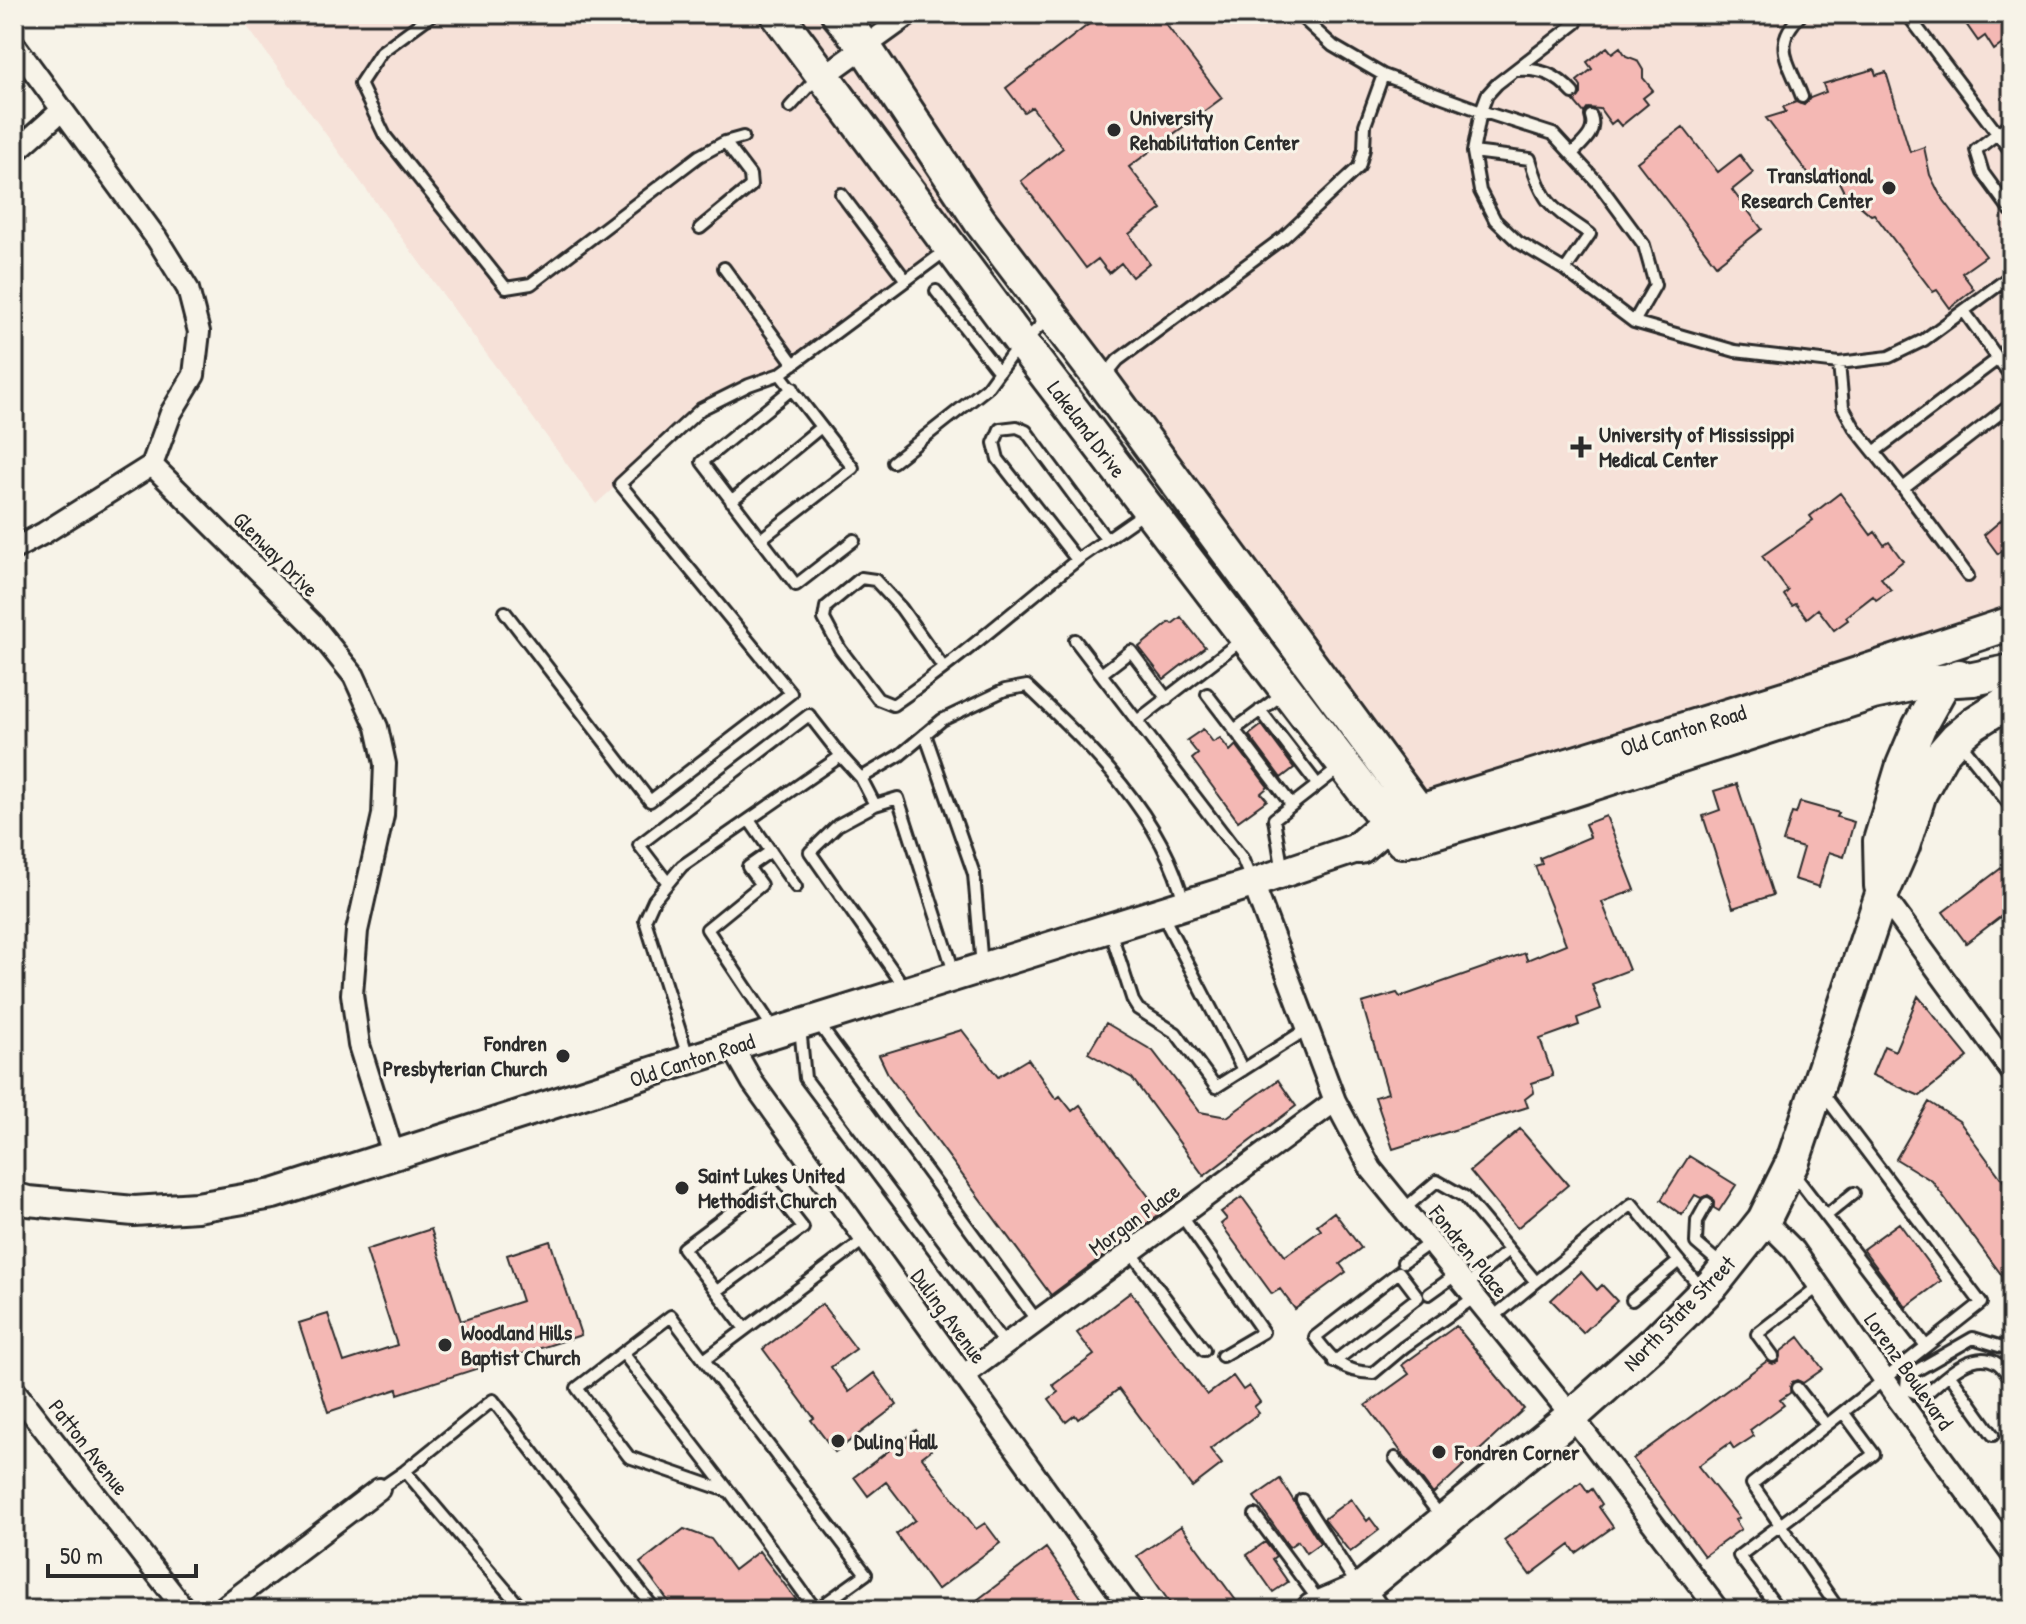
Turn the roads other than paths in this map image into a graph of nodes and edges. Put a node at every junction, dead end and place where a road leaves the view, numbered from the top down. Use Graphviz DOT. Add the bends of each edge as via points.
graph roads {
  1 [pos="433,14"];
  2 [pos="777,14"];
  3 [pos="838,14"];
  4 [pos="910,14"];
  5 [pos="1298,14"];
  6 [pos="1802,14"];
  7 [pos="1907,14"];
  8 [pos="1576,23"];
  9 [pos="14,44"];
  10 [pos="864,46"];
  11 [pos="1515,70"];
  12 [pos="1383,75"];
  13 [pos="824,76"];
  14 [pos="1573,93"];
  15 [pos="1802,97"];
  16 [pos="790,107"];
  17 [pos="61,111"];
  18 [pos="1481,111"];
  19 [pos="1591,116"];
  20 [pos="2012,122"];
  21 [pos="1997,133"];
  22 [pos="743,137"];
  23 [pos="725,142"];
  24 [pos="1473,152"];
  25 [pos="14,153"];
  26 [pos="2012,153"];
  27 [pos="1572,154"];
  28 [pos="841,194"];
  29 [pos="2012,209"];
  30 [pos="700,228"];
  31 [pos="950,248"];
  32 [pos="724,268"];
  33 [pos="1565,270"];
  34 [pos="2012,275"];
  35 [pos="905,279"];
  36 [pos="936,291"];
  37 [pos="1964,311"];
  38 [pos="1050,315"];
  39 [pos="1634,322"];
  40 [pos="1023,345"];
  41 [pos="1999,358"];
  42 [pos="1839,363"];
  43 [pos="794,364"];
  44 [pos="999,372"];
  45 [pos="780,374"];
  46 [pos="2012,378"];
  47 [pos="1101,380"];
  48 [pos="793,388"];
  49 [pos="2012,404"];
  50 [pos="821,427"];
  51 [pos="1874,452"];
  52 [pos="893,462"];
  53 [pos="152,465"];
  54 [pos="1903,488"];
  55 [pos="731,501"];
  56 [pos="1149,510"];
  57 [pos="761,539"];
  58 [pos="1106,539"];
  59 [pos="854,540"];
  60 [pos="14,549"];
  61 [pos="1077,560"];
  62 [pos="1968,576"];
  63 [pos="505,612"];
  64 [pos="2012,623"];
  65 [pos="1247,636"];
  66 [pos="1075,640"];
  67 [pos="2012,649"];
  68 [pos="943,667"];
  69 [pos="2012,671"];
  70 [pos="1101,674"];
  71 [pos="1944,682"];
  72 [pos="1288,690"];
  73 [pos="1207,694"];
  74 [pos="1167,699"];
  75 [pos="2012,699"];
  76 [pos="1260,710"];
  77 [pos="1137,721"];
  78 [pos="1234,730"];
  79 [pos="925,734"];
  80 [pos="1956,738"];
  81 [pos="841,756"];
  82 [pos="1345,764"];
  83 [pos="861,778"];
  84 [pos="1317,784"];
  85 [pos="1291,804"];
  86 [pos="875,805"];
  87 [pos="2012,808"];
  88 [pos="749,820"];
  89 [pos="1427,822"];
  90 [pos="1395,832"];
  91 [pos="1360,847"];
  92 [pos="771,851"];
  93 [pos="1283,874"];
  94 [pos="668,883"];
  95 [pos="1253,883"];
  96 [pos="796,887"];
  97 [pos="1882,894"];
  98 [pos="1173,909"];
  99 [pos="1110,928"];
  100 [pos="968,972"];
  101 [pos="907,992"];
  102 [pos="797,1026"];
  103 [pos="1307,1029"];
  104 [pos="2004,1045"];
  105 [pos="732,1046"];
  106 [pos="689,1061"];
  107 [pos="1243,1070"];
  108 [pos="2012,1072"];
  109 [pos="1818,1086"];
  110 [pos="1335,1101"];
  111 [pos="394,1157"];
  112 [pos="1789,1168"];
  113 [pos="1854,1193"];
  114 [pos="19,1203"];
  115 [pos="1707,1203"];
  116 [pos="1404,1209"];
  117 [pos="1181,1215"];
  118 [pos="1826,1216"];
  119 [pos="1764,1220"];
  120 [pos="865,1239"];
  121 [pos="1431,1242"];
  122 [pos="1509,1250"];
  123 [pos="1131,1252"];
  124 [pos="1679,1261"];
  125 [pos="1403,1262"];
  126 [pos="1715,1281"];
  127 [pos="1536,1282"];
  128 [pos="1466,1286"];
  129 [pos="1819,1286"];
  130 [pos="717,1291"];
  131 [pos="1429,1294"];
  132 [pos="1632,1300"];
  133 [pos="1492,1318"];
  134 [pos="1037,1321"];
  135 [pos="745,1329"];
  136 [pos="1005,1345"];
  137 [pos="1926,1346"];
  138 [pos="1204,1350"];
  139 [pos="2012,1350"];
  140 [pos="623,1353"];
  141 [pos="1222,1356"];
  142 [pos="1773,1356"];
  143 [pos="704,1360"];
  144 [pos="1334,1362"];
  145 [pos="1950,1375"];
  146 [pos="963,1376"];
  147 [pos="1884,1378"];
  148 [pos="2012,1380"];
  149 [pos="1797,1388"];
  150 [pos="14,1390"];
  151 [pos="1901,1392"];
  152 [pos="1843,1412"];
  153 [pos="1572,1416"];
  154 [pos="1826,1425"];
  155 [pos="1993,1435"];
  156 [pos="1395,1458"];
  157 [pos="405,1471"];
  158 [pos="379,1489"];
  159 [pos="730,1492"];
  160 [pos="1302,1500"];
  161 [pos="1255,1515"];
  162 [pos="1444,1521"];
  163 [pos="1780,1525"];
  164 [pos="2012,1554"];
  165 [pos="1367,1600"];
  166 [pos="1318,1608"];
  167 [pos="185,1610"];
  168 [pos="220,1610"];
  169 [pos="523,1610"];
  170 [pos="655,1610"];
  171 [pos="816,1610"];
  172 [pos="1132,1610"];
  173 [pos="1718,1610"];
  174 [pos="1779,1610"];
  175 [pos="1839,1610"];
  1 -- 23 [label="lane" via="381,52 360,84 385,136 506,288 531,284 699,156"];
  2 -- 13 [label="main road, Lakeland Drive"];
  3 -- 10 [label="main road, Lakeland Drive"];
  4 -- 10 [label="street"];
  5 -- 12 [label="lane" via="1333,46"];
  6 -- 15 [label="lane" via="1785,34 1783,47"];
  7 -- 21 [label="lane"];
  8 -- 11 [label="lane"];
  9 -- 17 [label="street"];
  10 -- 13 [label="street"];
  10 -- 38 [label="main road, Lakeland Drive" via="980,221"];
  11 -- 14 [label="lane" via="1551,74"];
  11 -- 18 [label="lane" via="1487,95"];
  12 -- 18 [label="lane"];
  12 -- 47 [label="lane" via="1365,125 1359,167 1284,237 1118,360"];
  13 -- 16 [label="lane"];
  13 -- 31 [label="main road, Lakeland Drive"];
  17 -- 25 [label="street"];
  17 -- 53 [label="street" via="188,289 199,332 194,375 171,413"];
  18 -- 24 [label="lane"];
  18 -- 27 [label="lane" via="1553,134"];
  19 -- 27 [label="lane" via="1592,131"];
  20 -- 21 [label="lane"];
  21 -- 26 [label="lane"];
  21 -- 29 [label="lane" via="1976,150 1977,161"];
  22 -- 23 [label="lane"];
  23 -- 30 [label="lane" via="750,175 751,186"];
  24 -- 33 [label="lane" via="1480,191 1495,220 1518,242"];
  24 -- 33 [label="lane" via="1530,159 1551,207 1590,234"];
  27 -- 39 [label="lane" via="1644,245 1655,285"];
  28 -- 35 [label="lane"];
  31 -- 35 [label="lane"];
  31 -- 40 [label="main road, Lakeland Drive"];
  32 -- 43 [label="lane"];
  33 -- 39 [label="lane"];
  34 -- 37 [label="lane"];
  35 -- 43 [label="lane"];
  36 -- 44 [label="lane"];
  37 -- 41 [label="lane"];
  37 -- 42 [label="lane" via="1889,357"];
  38 -- 40 [label="lane"];
  38 -- 47 [label="main road, Lakeland Drive"];
  39 -- 42 [label="lane" via="1735,351"];
  40 -- 44 [label="lane"];
  40 -- 56 [label="main road, Lakeland Drive"];
  41 -- 46 [label="lane"];
  41 -- 51 [label="lane"];
  42 -- 51 [label="lane" via="1843,407"];
  43 -- 45 [label="lane"];
  44 -- 52 [label="lane" via="973,400"];
  45 -- 48 [label="lane"];
  45 -- 63 [label="lane" via="701,409 620,484 791,693 650,801"];
  47 -- 89 [label="main road, Lakeland Drive"];
  48 -- 50 [label="lane"];
  48 -- 55 [label="lane" via="702,462"];
  49 -- 54 [label="lane"];
  50 -- 55 [label="lane"];
  50 -- 57 [label="lane" via="853,468"];
  51 -- 54 [label="lane"];
  53 -- 60 [label="street"];
  53 -- 111 [label="street, Glenway Drive" via="313,625 354,676 377,727 385,764 383,815 357,931 352,994 359,1045"];
  54 -- 62 [label="lane"];
  55 -- 57 [label="lane"];
  56 -- 58 [label="lane"];
  56 -- 65 [label="main road, Lakeland Drive"];
  57 -- 59 [label="lane" via="796,585"];
  58 -- 61 [label="lane"];
  58 -- 61 [label="lane" via="1026,431 1000,429 994,443 998,459"];
  61 -- 68 [label="lane"];
  64 -- 89 [label="main road, Old Canton Road"];
  65 -- 72 [label="main road, Lakeland Drive"];
  65 -- 74 [label="lane"];
  66 -- 70 [label="lane"];
  67 -- 71 [label="main road"];
  68 -- 68 [label="lane" via="893,705 878,699 840,649 824,619 826,607 861,578 875,580"];
  69 -- 71 [label="main road, Old Canton Road"];
  70 -- 74 [label="lane" via="1131,651"];
  70 -- 77 [label="lane"];
  71 -- 89 [label="main road, Old Canton Road" via="1873,693"];
  71 -- 97 [label="main road, North State Street" via="1914,740 1880,841"];
  72 -- 76 [label="lane"];
  72 -- 82 [label="main road, Lakeland Drive"];
  73 -- 78 [label="lane"];
  74 -- 77 [label="lane"];
  75 -- 80 [label="main road, North State Street"];
  76 -- 78 [label="lane"];
  76 -- 84 [label="lane"];
  77 -- 95 [label="lane" via="1242,858"];
  78 -- 85 [label="lane"];
  79 -- 83 [label="lane"];
  79 -- 98 [label="lane" via="942,720 1005,690 1027,686 1091,747 1141,811 1174,868"];
  79 -- 100 [label="lane" via="974,874"];
  80 -- 87 [label="lane"];
  80 -- 97 [label="main road, North State Street" via="1920,793"];
  81 -- 83 [label="lane"];
  81 -- 88 [label="lane"];
  81 -- 94 [label="lane" via="809,715 639,845"];
  82 -- 84 [label="lane"];
  82 -- 90 [label="main road, Lakeland Drive"];
  83 -- 86 [label="lane"];
  84 -- 85 [label="lane"];
  85 -- 93 [label="lane" via="1274,819"];
  86 -- 100 [label="lane" via="898,798"];
  86 -- 101 [label="lane" via="838,825 810,852"];
  88 -- 92 [label="lane"];
  88 -- 94 [label="lane" via="682,866"];
  89 -- 90 [label="main road, Old Canton Road"];
  90 -- 91 [label="main road, Old Canton Road"];
  91 -- 93 [label="street, Old Canton Road"];
  92 -- 96 [label="lane"];
  92 -- 102 [label="lane" via="748,867 761,885 707,929"];
  93 -- 95 [label="street, Old Canton Road"];
  94 -- 106 [label="lane" via="645,920"];
  95 -- 98 [label="street, Old Canton Road"];
  95 -- 103 [label="street, Fondren Place"];
  97 -- 104 [label="street"];
  97 -- 109 [label="main road, North State Street"];
  98 -- 99 [label="street, Old Canton Road"];
  98 -- 107 [label="lane"];
  99 -- 100 [label="street, Old Canton Road"];
  99 -- 107 [label="lane" via="1138,1009 1176,1033 1216,1087"];
  100 -- 101 [label="street, Old Canton Road"];
  101 -- 102 [label="street, Old Canton Road"];
  102 -- 105 [label="street, Old Canton Road"];
  102 -- 134 [label="lane"];
  102 -- 136 [label="lane" via="805,1078"];
  103 -- 107 [label="lane"];
  103 -- 110 [label="street, Fondren Place"];
  104 -- 108 [label="street"];
  105 -- 106 [label="street, Old Canton Road"];
  105 -- 120 [label="street, Duling Avenue"];
  106 -- 111 [label="street, Old Canton Road"];
  109 -- 112 [label="main road, North State Street"];
  109 -- 137 [label="lane" via="1981,1303"];
  110 -- 116 [label="street, Fondren Place" via="1371,1169"];
  110 -- 117 [label="street, Morgan Place"];
  111 -- 114 [label="street, Old Canton Road" via="273,1194 197,1207 134,1211"];
  112 -- 118 [label="lane"];
  112 -- 119 [label="main road, North State Street"];
  113 -- 118 [label="lane"];
  115 -- 126 [label="lane" via="1697,1221 1696,1243"];
  116 -- 121 [label="street, Fondren Place"];
  116 -- 122 [label="lane" via="1437,1181 1465,1197"];
  117 -- 123 [label="street, Morgan Place"];
  117 -- 141 [label="lane" via="1263,1332"];
  118 -- 137 [label="lane"];
  119 -- 126 [label="main road, North State Street"];
  119 -- 129 [label="street, Lorenz Boulevard"];
  120 -- 135 [label="lane"];
  120 -- 146 [label="street, Duling Avenue"];
  121 -- 125 [label="lane"];
  121 -- 128 [label="street, Fondren Place"];
  122 -- 127 [label="lane"];
  122 -- 128 [label="lane"];
  123 -- 134 [label="street, Morgan Place"];
  123 -- 138 [label="lane"];
  124 -- 126 [label="lane"];
  124 -- 127 [label="lane" via="1632,1204"];
  124 -- 132 [label="lane"];
  126 -- 153 [label="main road, North State Street"];
  127 -- 133 [label="lane"];
  128 -- 131 [label="lane"];
  128 -- 133 [label="street, Fondren Place"];
  128 -- 144 [label="lane" via="1373,1373 1355,1373"];
  129 -- 142 [label="lane" via="1757,1334"];
  129 -- 147 [label="street, Lorenz Boulevard"];
  130 -- 130 [label="lane" via="683,1248 769,1184 803,1228"];
  130 -- 135 [label="lane"];
  133 -- 153 [label="street, Fondren Place"];
  134 -- 136 [label="street, Morgan Place"];
  135 -- 143 [label="lane"];
  136 -- 146 [label="street, Morgan Place"];
  137 -- 147 [label="lane"];
  139 -- 151 [label="lane" via="1973,1338 1907,1376"];
  140 -- 143 [label="lane" via="671,1316"];
  140 -- 159 [label="lane"];
  140 -- 159 [label="lane" via="577,1388 629,1457"];
  143 -- 171 [label="lane" via="866,1574"];
  144 -- 144 [label="lane" via="1418,1297 1399,1272 1315,1337"];
  145 -- 148 [label="lane" via="1982,1358 1997,1362"];
  145 -- 151 [label="lane" via="1923,1396"];
  145 -- 155 [label="lane"];
  146 -- 172 [label="street, Duling Avenue"];
  147 -- 151 [label="street, Lorenz Boulevard"];
  147 -- 152 [label="lane"];
  149 -- 154 [label="lane"];
  150 -- 167 [label="street, Patton Avenue"];
  151 -- 164 [label="street, Lorenz Boulevard"];
  152 -- 154 [label="lane"];
  152 -- 163 [label="lane" via="1874,1454"];
  153 -- 162 [label="main road, North State Street"];
  153 -- 173 [label="street, Fondren Place"];
  154 -- 163 [label="lane" via="1752,1484"];
  156 -- 162 [label="lane"];
  157 -- 158 [label="lane"];
  157 -- 169 [label="lane"];
  157 -- 170 [label="lane" via="493,1400"];
  158 -- 168 [label="street"];
  159 -- 171 [label="lane"];
  160 -- 165 [label="lane"];
  161 -- 166 [label="lane"];
  162 -- 165 [label="main road, North State Street"];
  163 -- 174 [label="lane" via="1739,1556"];
  163 -- 175 [label="lane"];
  165 -- 166 [label="main road, North State Street"];
}
